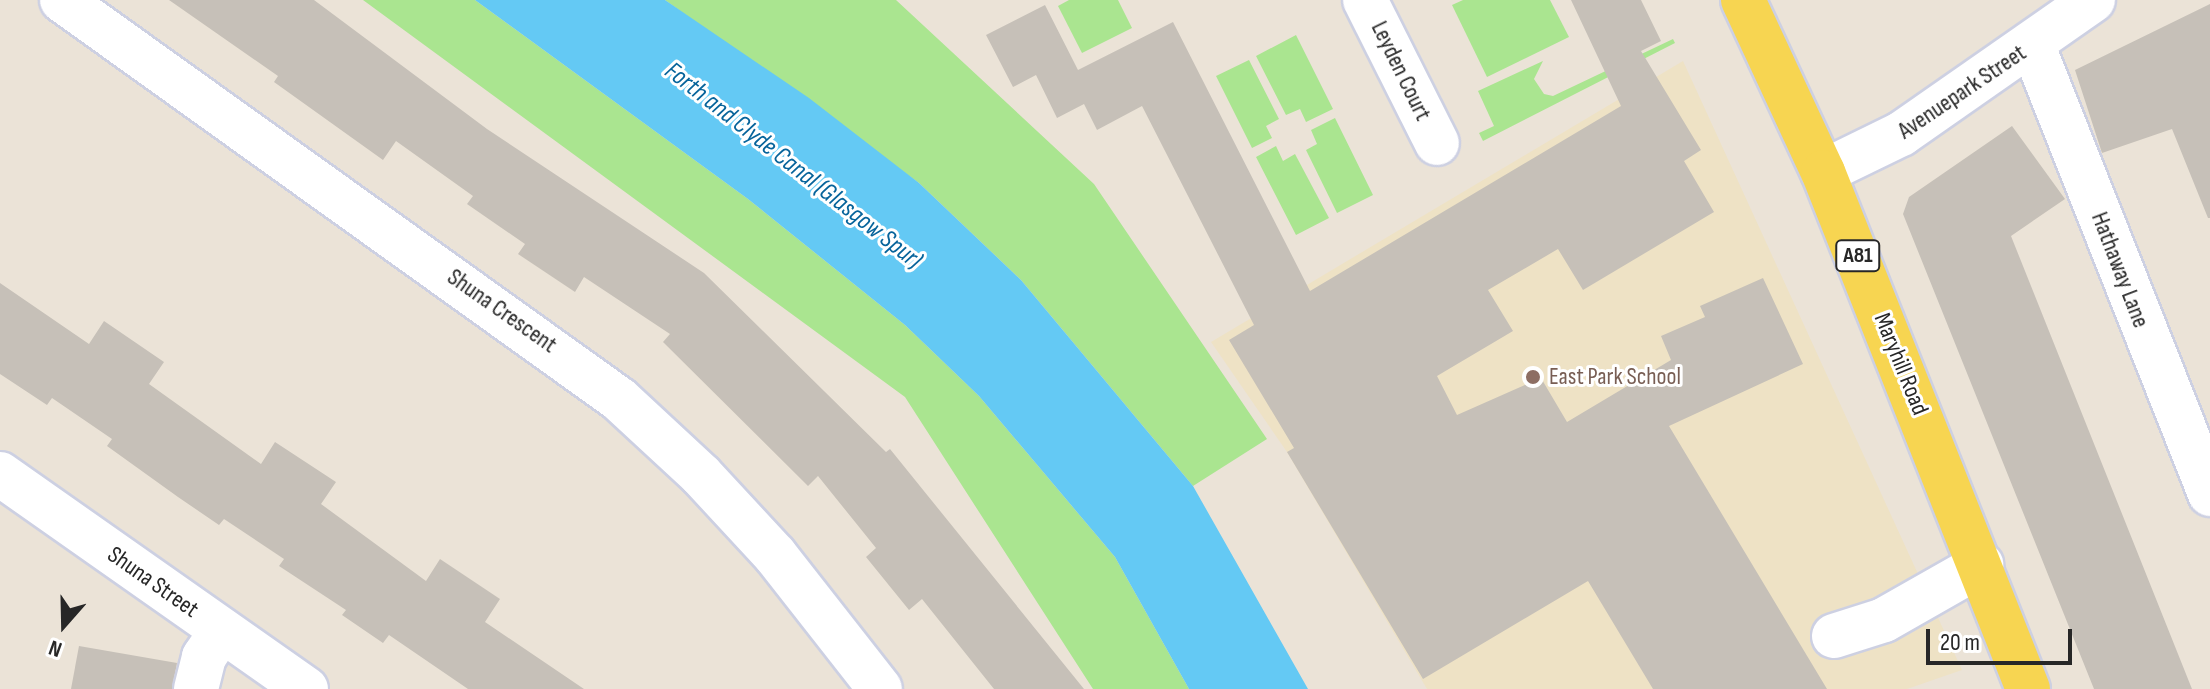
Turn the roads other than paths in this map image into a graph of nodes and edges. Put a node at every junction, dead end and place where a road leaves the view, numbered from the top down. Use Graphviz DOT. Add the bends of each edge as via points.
graph roads {
  1 [pos="62,0"];
  2 [pos="1365,0"];
  3 [pos="1743,0"];
  4 [pos="2093,0"];
  5 [pos="2032,44"];
  6 [pos="1437,143"];
  7 [pos="1823,172"];
  8 [pos="0,474"];
  9 [pos="2210,494"];
  10 [pos="1981,565"];
  11 [pos="222,630"];
  12 [pos="1834,636"];
  13 [pos="196,689"];
  14 [pos="306,689"];
  15 [pos="880,689"];
  16 [pos="2028,689"];
  1 -- 15 [label="street, Shuna Crescent" via="608,389 748,525"];
  2 -- 6 [label="street, Leyden Court"];
  3 -- 7 [label="main road, Maryhill Road / A81"];
  4 -- 5 [label="street, Avenuepark Street"];
  5 -- 7 [label="street, Avenuepark Street" via="1901,134"];
  5 -- 9 [label="street, Hathaway Lane"];
  7 -- 10 [label="main road, Maryhill Road / A81"];
  8 -- 11 [label="street, Shuna Street"];
  10 -- 12 [label="street" via="1884,620"];
  10 -- 16 [label="main road, Maryhill Road / A81"];
  11 -- 13 [label="street" via="204,657"];
  11 -- 14 [label="street, Shuna Street"];
}
